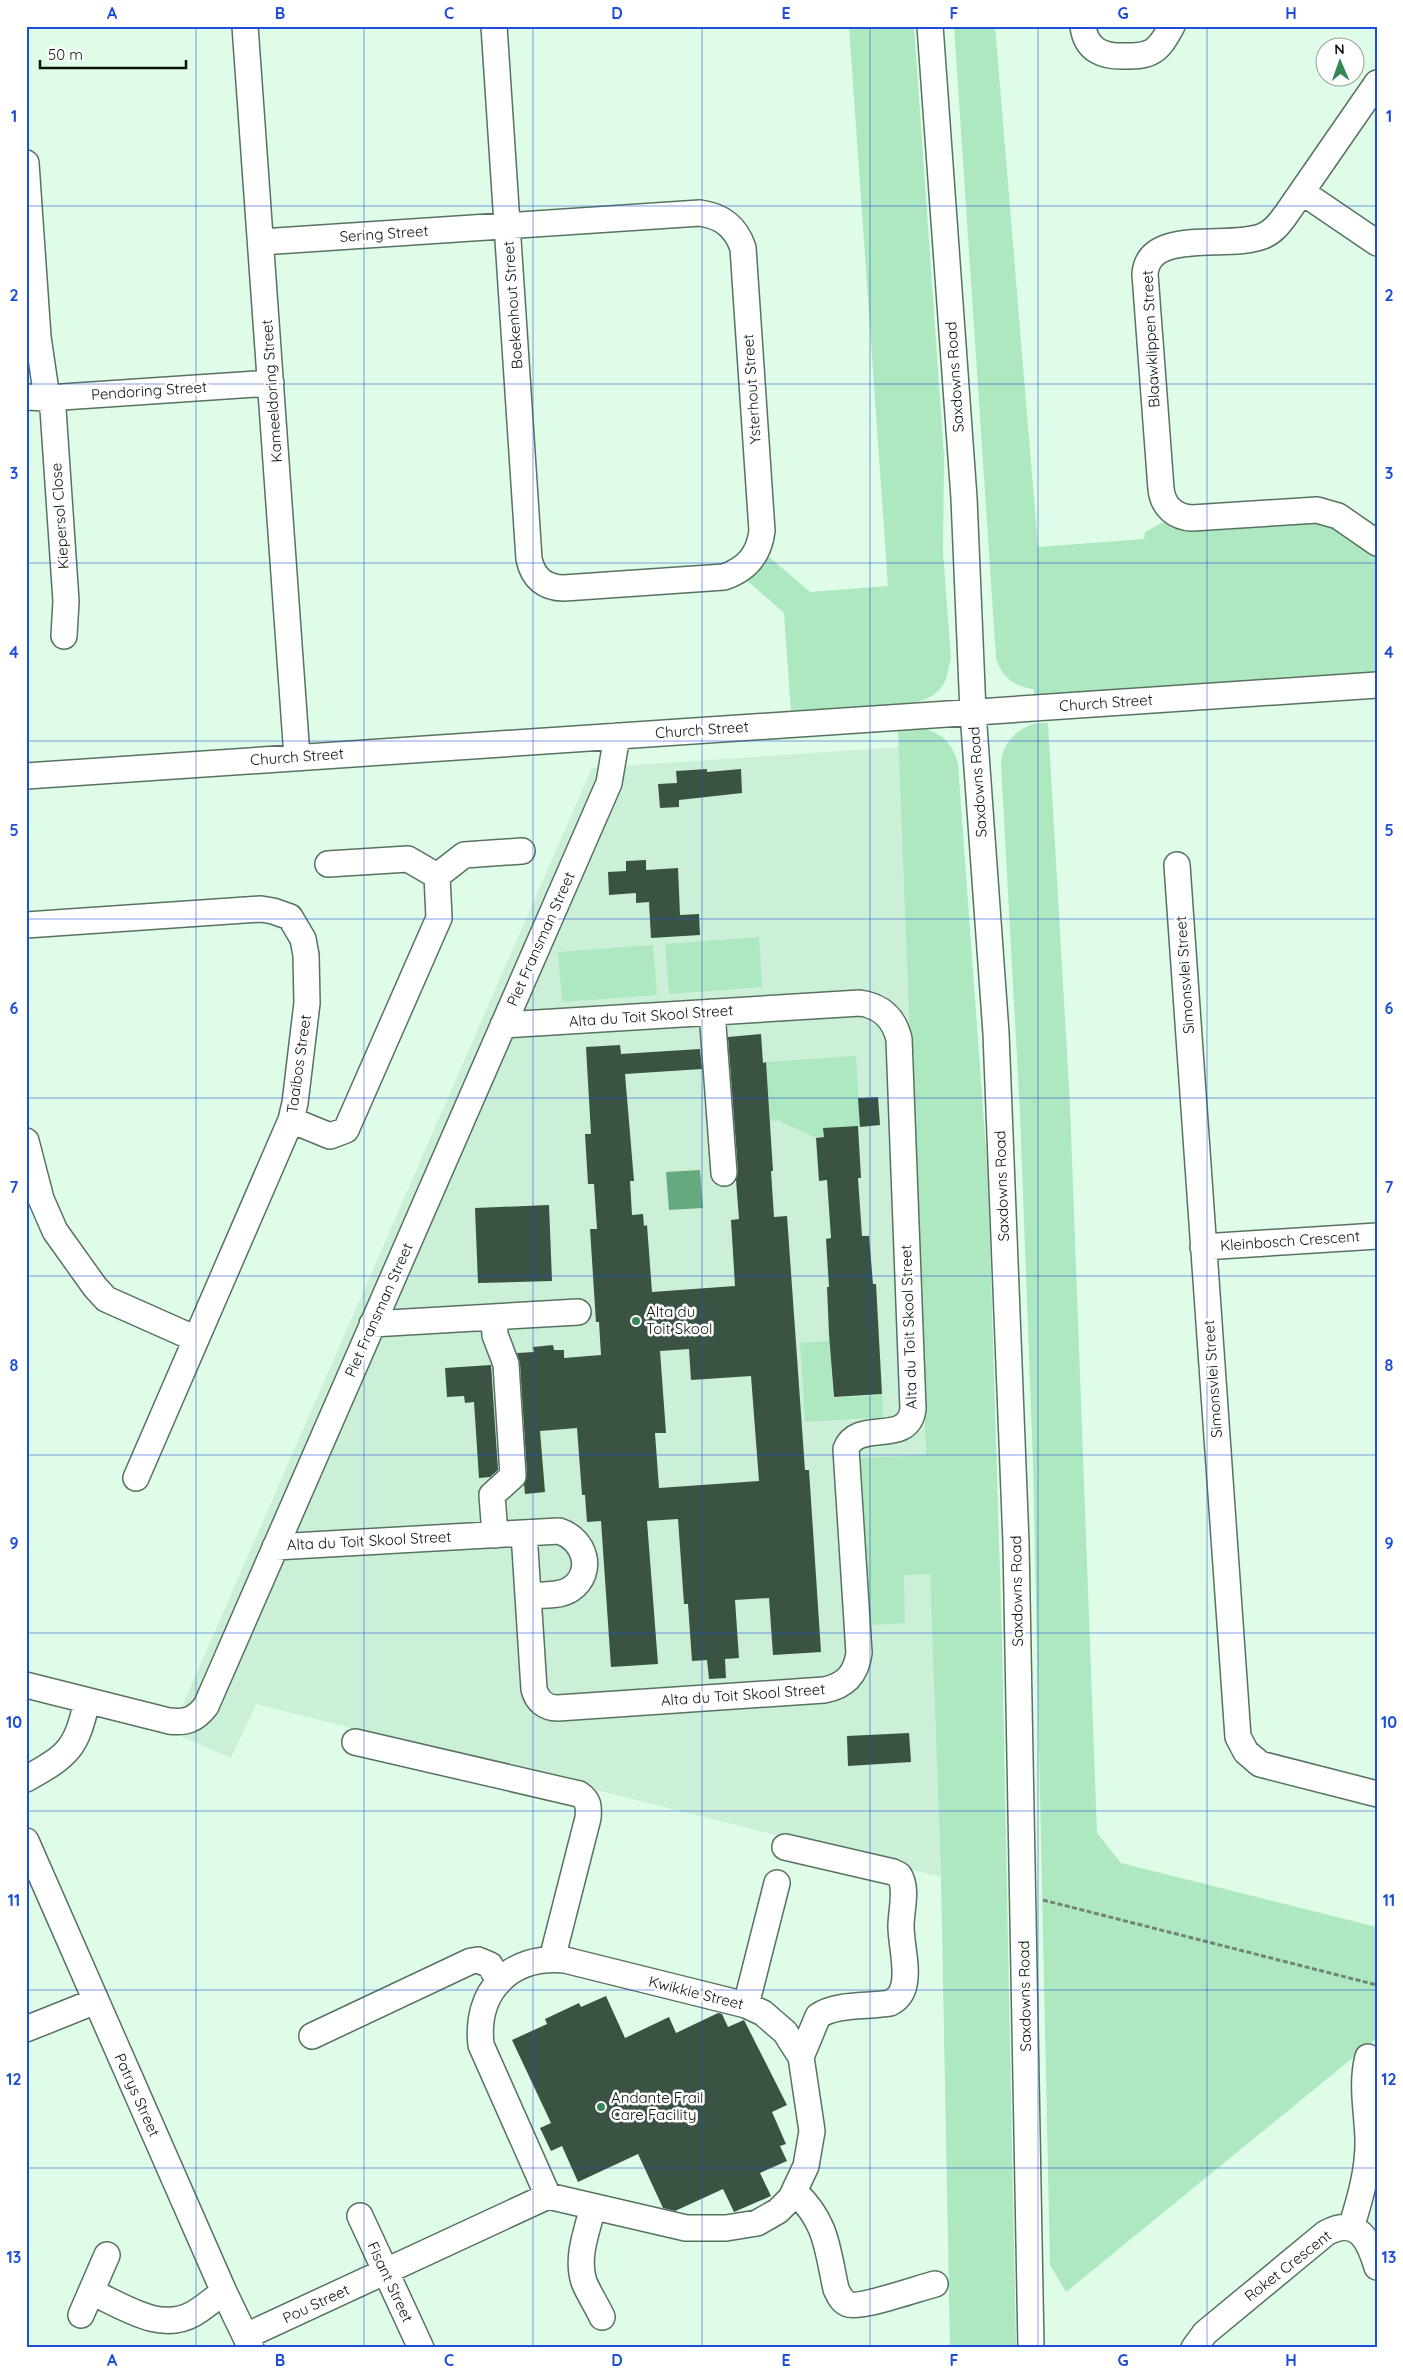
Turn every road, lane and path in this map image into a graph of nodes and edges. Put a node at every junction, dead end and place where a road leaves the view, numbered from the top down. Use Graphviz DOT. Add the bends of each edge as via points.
graph roads {
  1 [pos="245,26"];
  2 [pos="494,26"];
  3 [pos="930,26"];
  4 [pos="1083,26"];
  5 [pos="1172,26"];
  6 [pos="1377,83"];
  7 [pos="26,163"];
  8 [pos="1302,192"];
  9 [pos="508,226"];
  10 [pos="261,242"];
  11 [pos="1377,243"];
  12 [pos="271,383"];
  13 [pos="36,398"];
  14 [pos="1377,542"];
  15 [pos="540,581"];
  16 [pos="64,636"];
  17 [pos="1377,685"];
  18 [pos="973,712"];
  19 [pos="617,736"];
  20 [pos="296,757"];
  21 [pos="26,776"];
  22 [pos="522,851"];
  23 [pos="328,864"];
  24 [pos="1177,865"];
  25 [pos="437,876"];
  26 [pos="26,925"];
  27 [pos="712,1012"];
  28 [pos="503,1025"];
  29 [pos="291,1120"];
  30 [pos="26,1141"];
  31 [pos="724,1173"];
  32 [pos="1377,1236"];
  33 [pos="1204,1247"];
  34 [pos="578,1312"];
  35 [pos="494,1317"];
  36 [pos="372,1324"];
  37 [pos="196,1339"];
  38 [pos="136,1478"];
  39 [pos="524,1533"];
  40 [pos="495,1535"];
  41 [pos="275,1547"];
  42 [pos="528,1595"];
  43 [pos="26,1685"];
  44 [pos="87,1701"];
  45 [pos="356,1742"];
  46 [pos="26,1779"];
  47 [pos="1377,1794"];
  48 [pos="26,1841"];
  49 [pos="785,1847"];
  50 [pos="777,1882"];
  51 [pos="1023,1895"];
  52 [pos="552,1959"];
  53 [pos="499,1982"];
  54 [pos="1377,1985"];
  55 [pos="96,2001"];
  56 [pos="746,2005"];
  57 [pos="26,2029"];
  58 [pos="312,2036"];
  59 [pos="801,2057"];
  60 [pos="1368,2057"];
  61 [pos="795,2192"];
  62 [pos="548,2196"];
  63 [pos="593,2207"];
  64 [pos="360,2216"];
  65 [pos="1351,2228"];
  66 [pos="107,2256"];
  67 [pos="1377,2267"];
  68 [pos="386,2272"];
  69 [pos="934,2284"];
  70 [pos="91,2292"];
  71 [pos="224,2292"];
  72 [pos="81,2315"];
  73 [pos="602,2317"];
  74 [pos="249,2342"];
  75 [pos="421,2348"];
  76 [pos="1031,2348"];
  77 [pos="1194,2348"];
  1 -- 10 [label="street, Kameeldoring Street"];
  2 -- 9 [label="street, Boekenhout Street"];
  3 -- 18 [label="street, Saxdowns Road" via="964,498"];
  4 -- 5 [label="street" via="1090,46 1110,56 1138,56 1152,51"];
  6 -- 8 [label="street, Blaawklippen Street"];
  7 -- 13 [label="street, Kiepersol Close" via="38,337"];
  8 -- 11 [label="street"];
  8 -- 14 [label="street, Blaawklippen Street" via="1279,225 1263,236 1164,247 1148,262 1145,274 1162,496 1169,509 1184,517 1309,509 1324,511 1338,516"];
  9 -- 10 [label="street, Sering Street"];
  9 -- 15 [label="street, Boekenhout Street" via="529,559"];
  9 -- 15 [label="street, Ysterhout Street" via="700,213 727,222 740,238 742,248 762,531 756,553 743,569 724,577 564,588 555,588"];
  10 -- 12 [label="street, Kameeldoring Street"];
  12 -- 13 [label="street, Pendoring Street"];
  12 -- 20 [label="street, Kameeldoring Street"];
  13 -- 16 [label="street, Kiepersol Close" via="53,409 66,601"];
  17 -- 18 [label="street, Church Street"];
  18 -- 19 [label="street, Church Street"];
  18 -- 51 [label="street, Saxdowns Road" via="996,1033 1016,1543"];
  19 -- 20 [label="street, Church Street"];
  19 -- 28 [label="street, Piet Fransman Street" via="609,783"];
  20 -- 21 [label="street, Church Street"];
  22 -- 25 [label="street" via="464,855"];
  23 -- 25 [label="street" via="408,859"];
  24 -- 33 [label="street, Simonsvlei Street"];
  25 -- 29 [label="street" via="439,918 350,1125 340,1134 330,1136"];
  26 -- 29 [label="street, Taaibos Street" via="261,910 290,917 303,939 307,1003"];
  27 -- 28 [label="street, Alta du Toit Skool Street"];
  27 -- 31 [label="street"];
  27 -- 42 [label="street, Alta du Toit Skool Street" via="860,1003 883,1011 896,1028 899,1039 913,1409 910,1420 903,1427 861,1434 851,1440 846,1449 858,1663 848,1680 824,1690 552,1708 535,1694"];
  28 -- 36 [label="street, Piet Fransman Street"];
  29 -- 37 [label="street, Taaibos Street"];
  30 -- 37 [label="street" via="41,1199 55,1231 95,1287 106,1299"];
  32 -- 33 [label="street, Kleinbosch Crescent"];
  33 -- 47 [label="street, Simonsvlei Street" via="1238,1737 1246,1752 1260,1764"];
  34 -- 35 [label="street"];
  35 -- 36 [label="street"];
  35 -- 40 [label="street" via="494,1335 506,1364 513,1476 492,1495"];
  36 -- 41 [label="street, Piet Fransman Street"];
  37 -- 38 [label="street, Taaibos Street"];
  39 -- 40 [label="street, Alta du Toit Skool Street"];
  39 -- 42 [label="street, Alta du Toit Skool Street"];
  39 -- 42 [label="street, Alta du Toit Skool Street" via="559,1531 567,1534 580,1544 585,1559 582,1577 570,1590"];
  40 -- 41 [label="street, Alta du Toit Skool Street"];
  41 -- 44 [label="street, Piet Fransman Street" via="206,1706 192,1719 175,1722"];
  43 -- 44 [label="street, Piet Fransman Street"];
  44 -- 46 [label="street" via="69,1751 57,1762"];
  45 -- 52 [label="street" via="579,1794 584,1798 589,1808 588,1818"];
  48 -- 55 [label="street, Patrys Street"];
  49 -- 59 [label="street" via="893,1872 899,1875 903,1886 901,1926 905,1983 902,1992 890,2003 833,2010 818,2016"];
  50 -- 56 [label="street"];
  51 -- 54 [label="path"];
  51 -- 76 [label="street, Saxdowns Road"];
  52 -- 53 [label="street, Kwikkie Street" via="529,1962"];
  52 -- 56 [label="street, Kwikkie Street"];
  53 -- 58 [label="street" via="490,1965 471,1961"];
  53 -- 62 [label="street, Kwikkie Street" via="481,2016 481,2045"];
  55 -- 57 [label="street"];
  55 -- 71 [label="street, Patrys Street"];
  56 -- 59 [label="street, Kwikkie Street" via="776,2023"];
  59 -- 61 [label="street, Kwikkie Street" via="812,2132 806,2166"];
  60 -- 65 [label="street" via="1365,2102 1368,2139 1364,2182"];
  61 -- 63 [label="street, Kwikkie Street" via="770,2217 749,2225 726,2228 686,2228"];
  61 -- 69 [label="street" via="811,2207 820,2223 836,2289 847,2304 875,2301"];
  62 -- 63 [label="street, Kwikkie Street"];
  62 -- 68 [label="street"];
  63 -- 73 [label="street" via="581,2268 584,2282"];
  64 -- 68 [label="street, Fisant Street"];
  65 -- 67 [label="street, Roket Crescent" via="1370,2245"];
  65 -- 77 [label="street, Roket Crescent" via="1326,2233 1206,2333"];
  66 -- 70 [label="street"];
  68 -- 74 [label="street, Pou Street"];
  68 -- 75 [label="street, Fisant Street"];
  70 -- 71 [label="street" via="161,2322 192,2315"];
  70 -- 72 [label="street"];
  71 -- 74 [label="street, Patrys Street"];
}
